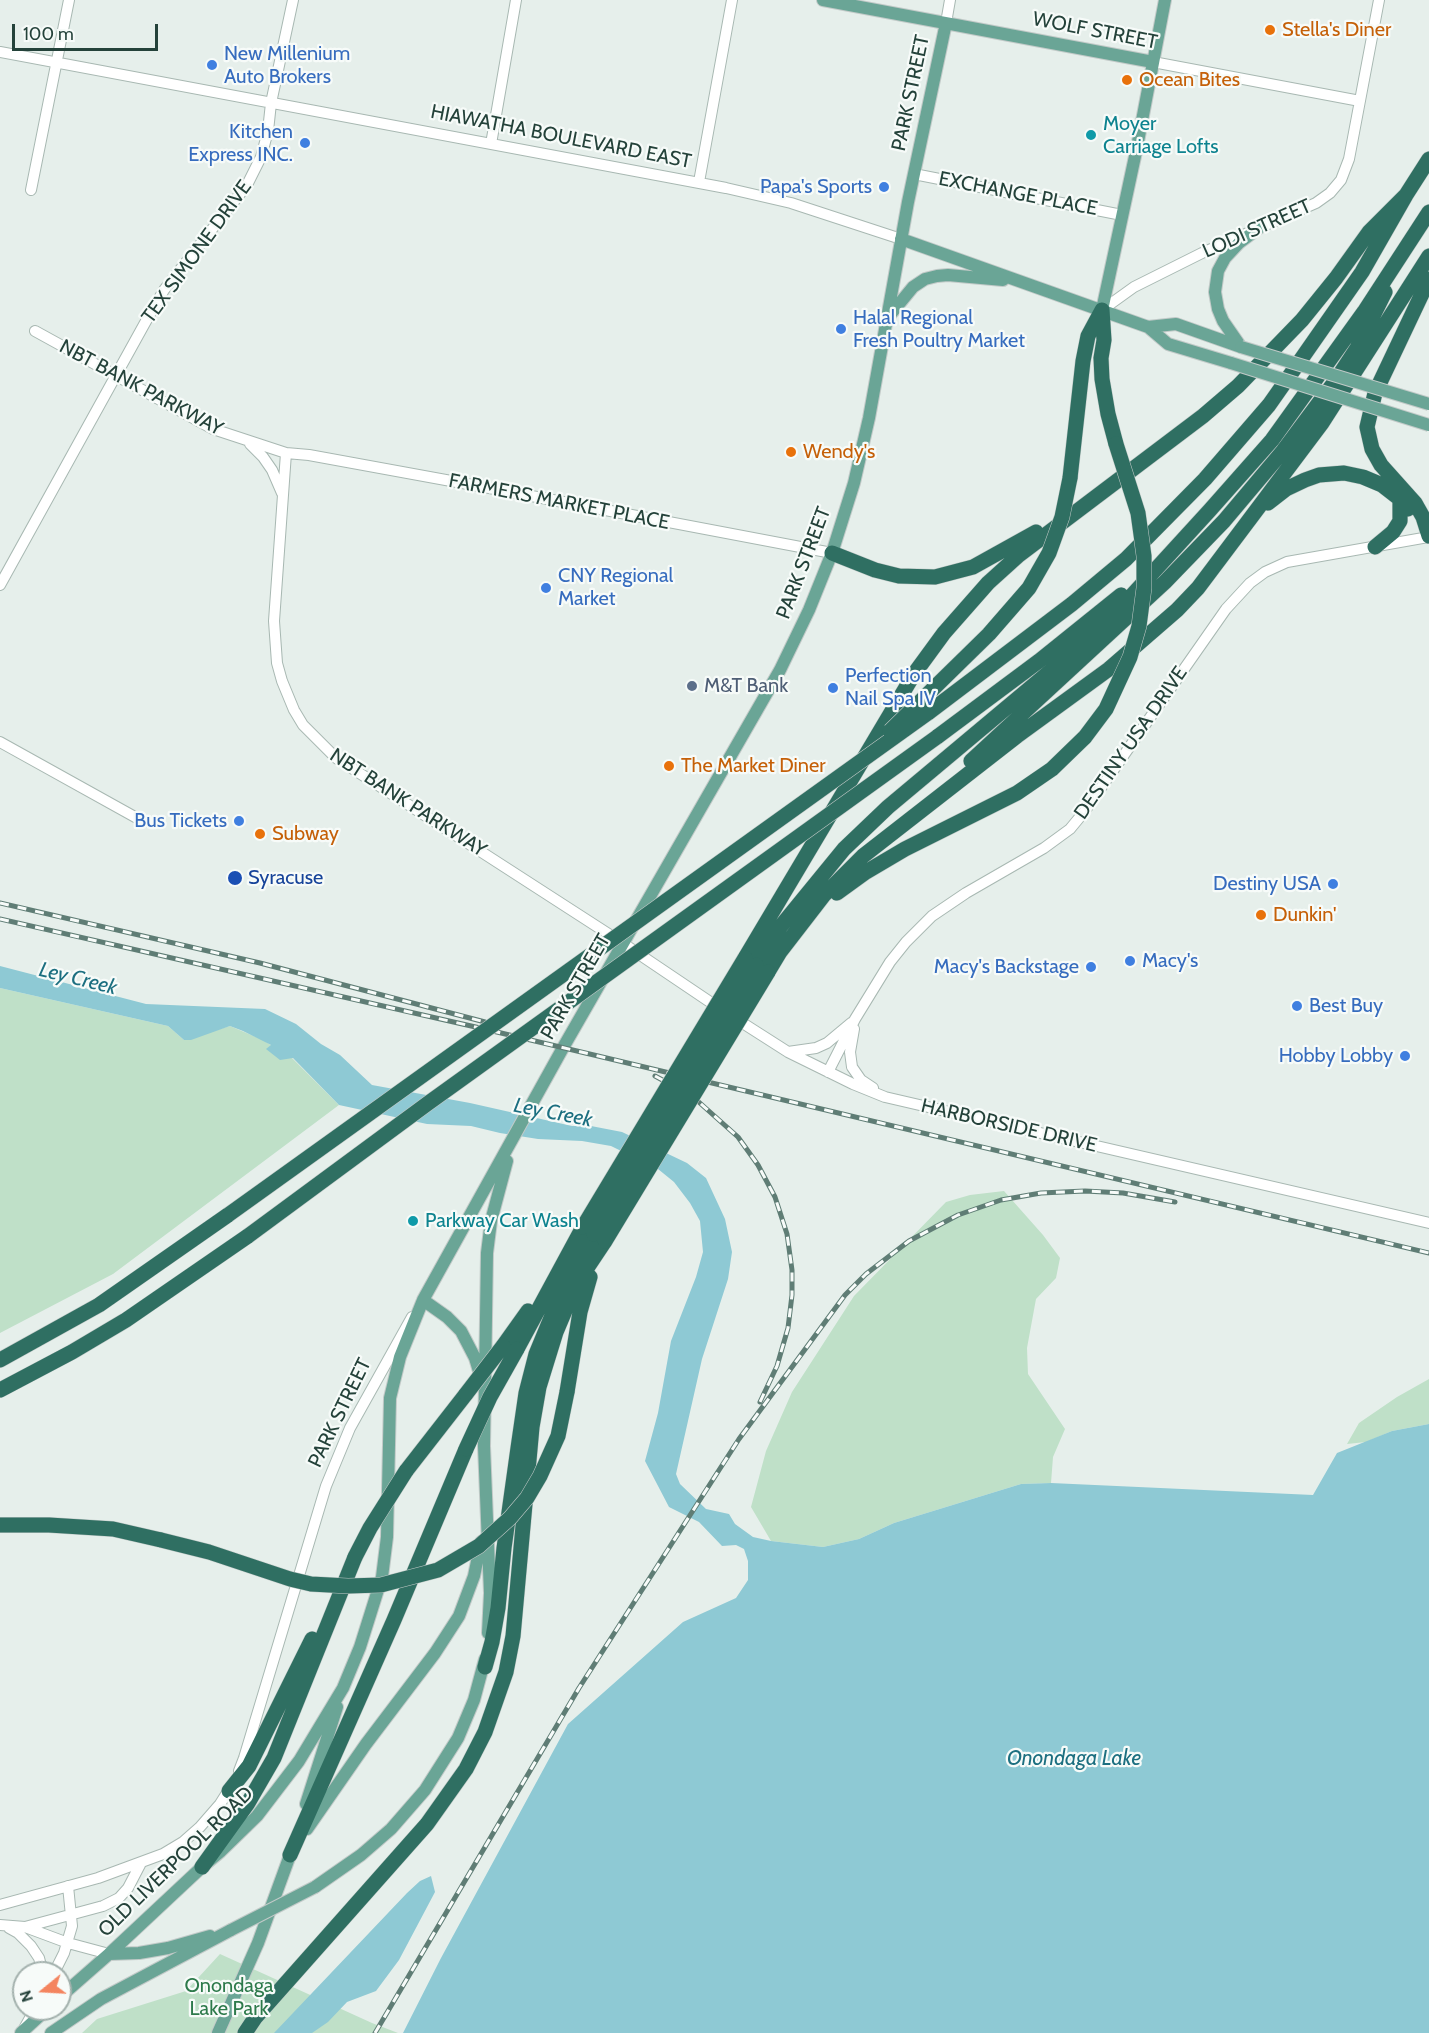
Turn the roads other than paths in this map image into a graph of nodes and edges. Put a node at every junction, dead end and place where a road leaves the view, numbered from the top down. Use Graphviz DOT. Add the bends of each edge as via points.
graph roads {
  1 [pos="69,0"];
  2 [pos="293,0"];
  3 [pos="516,0"];
  4 [pos="732,0"];
  5 [pos="823,0"];
  6 [pos="950,0"];
  7 [pos="1165,0"];
  8 [pos="1379,0"];
  9 [pos="946,23"];
  10 [pos="0,52"];
  11 [pos="1153,62"];
  12 [pos="57,63"];
  13 [pos="1360,101"];
  14 [pos="271,103"];
  15 [pos="491,144"];
  16 [pos="1429,159"];
  17 [pos="914,174"];
  18 [pos="699,182"];
  19 [pos="31,190"];
  20 [pos="1406,195"];
  21 [pos="1429,212"];
  22 [pos="1122,215"];
  23 [pos="1259,228"];
  24 [pos="901,240"];
  25 [pos="1401,254"];
  26 [pos="1429,256"];
  27 [pos="1429,279"];
  28 [pos="1019,281"];
  29 [pos="1102,310"];
  30 [pos="889,316"];
  31 [pos="1148,327"];
  32 [pos="35,332"];
  33 [pos="1241,347"];
  34 [pos="116,375"];
  35 [pos="1429,404"];
  36 [pos="1429,425"];
  37 [pos="248,441"];
  38 [pos="286,453"];
  39 [pos="1401,493"];
  40 [pos="1098,495"];
  41 [pos="283,496"];
  42 [pos="1429,505"];
  43 [pos="1210,510"];
  44 [pos="1250,519"];
  45 [pos="1426,537"];
  46 [pos="1375,547"];
  47 [pos="832,553"];
  48 [pos="0,585"];
  49 [pos="0,742"];
  50 [pos="855,764"];
  51 [pos="144,822"];
  52 [pos="903,825"];
  53 [pos="801,924"];
  54 [pos="624,944"];
  55 [pos="756,965"];
  56 [pos="855,1019"];
  57 [pos="788,1052"];
  58 [pos="828,1072"];
  59 [pos="885,1097"];
  60 [pos="513,1140"];
  61 [pos="1429,1223"];
  62 [pos="594,1234"];
  63 [pos="423,1300"];
  64 [pos="510,1347"];
  65 [pos="0,1360"];
  66 [pos="0,1390"];
  67 [pos="485,1395"];
  68 [pos="486,1476"];
  69 [pos="0,1526"];
  70 [pos="355,1557"];
  71 [pos="485,1667"];
  72 [pos="343,1688"];
  73 [pos="229,1791"];
  74 [pos="290,1855"];
  75 [pos="141,1863"];
  76 [pos="202,1867"];
  77 [pos="68,1886"];
  78 [pos="0,1905"];
  79 [pos="71,1915"];
  80 [pos="0,1925"];
  81 [pos="25,1928"];
  82 [pos="231,1930"];
  83 [pos="68,1943"];
  84 [pos="109,1954"];
  85 [pos="40,1961"];
  86 [pos="60,1961"];
  87 [pos="72,1986"];
  88 [pos="34,2021"];
  89 [pos="22,2033"];
  90 [pos="51,2033"];
  91 [pos="218,2033"];
  92 [pos="245,2033"];
  1 -- 12 [label="street"];
  2 -- 14 [label="street, TEX SIMONE DRIVE"];
  3 -- 15 [label="street"];
  4 -- 18 [label="street"];
  5 -- 9 [label="main road, WOLF STREET"];
  6 -- 9 [label="street, PARK STREET"];
  7 -- 11 [label="main road"];
  8 -- 13 [label="street, LODI STREET"];
  9 -- 11 [label="main road, WOLF STREET"];
  9 -- 17 [label="main road, PARK STREET"];
  10 -- 12 [label="street, HIAWATHA BOULEVARD EAST"];
  11 -- 13 [label="street, WOLF STREET"];
  11 -- 22 [label="main road"];
  12 -- 14 [label="street, HIAWATHA BOULEVARD EAST"];
  12 -- 19 [label="street"];
  13 -- 23 [label="street, LODI STREET" via="1341,180 1316,203"];
  14 -- 15 [label="street, HIAWATHA BOULEVARD EAST"];
  14 -- 34 [label="street, TEX SIMONE DRIVE" via="261,157 247,185 164,290"];
  15 -- 18 [label="street, HIAWATHA BOULEVARD EAST"];
  16 -- 20 [label="highway"];
  17 -- 22 [label="street, EXCHANGE PLACE"];
  17 -- 24 [label="main road, PARK STREET"];
  18 -- 24 [label="street, HIAWATHA BOULEVARD EAST" via="791,203"];
  20 -- 40 [label="highway" via="1369,232 1302,320 1238,386"];
  20 -- 50 [label="highway, bridge" via="1362,272 1269,405 1205,479 1126,559 1081,597"];
  21 -- 25 [label="highway"];
  22 -- 29 [label="main road"];
  23 -- 29 [label="street, LODI STREET" via="1134,287"];
  23 -- 33 [label="main road" via="1239,243 1218,271 1218,309"];
  24 -- 28 [label="main road, HIAWATHA BOULEVARD EAST"];
  24 -- 30 [label="main road, PARK STREET"];
  25 -- 43 [label="highway" via="1272,440"];
  25 -- 52 [label="highway" via="1371,323 1346,364 1283,452 1224,522 1165,582"];
  26 -- 44 [label="highway" via="1323,423"];
  27 -- 39 [label="highway" via="1374,393 1367,427 1372,449"];
  28 -- 29 [label="main road, HIAWATHA BOULEVARD EAST"];
  28 -- 30 [label="main road" via="948,275 925,279 913,287"];
  29 -- 31 [label="main road, HIAWATHA BOULEVARD EAST"];
  29 -- 50 [label="highway, bridge" via="1088,336 1070,478 1049,553 1029,588 989,634"];
  29 -- 53 [label="highway, bridge" via="1102,379 1116,444 1138,513 1144,556 1139,626 1130,657 1106,709 1085,738 1052,769 1017,793 866,872"];
  30 -- 47 [label="main road, PARK STREET" via="854,483"];
  31 -- 33 [label="main road" via="1176,324"];
  31 -- 36 [label="main road, bridge" via="1168,344"];
  32 -- 34 [label="street, NBT BANK PARKWAY"];
  33 -- 35 [label="main road, bridge"];
  34 -- 37 [label="street, NBT BANK PARKWAY" via="193,420"];
  34 -- 48 [label="street, TEX SIMONE DRIVE"];
  37 -- 38 [label="street, NBT BANK PARKWAY"];
  37 -- 41 [label="street, NBT BANK PARKWAY" via="267,463"];
  38 -- 41 [label="street, NBT BANK PARKWAY"];
  38 -- 47 [label="street, FARMERS MARKET PLACE"];
  39 -- 42 [label="highway"];
  39 -- 44 [label="highway" via="1363,477 1344,473 1319,475 1286,489"];
  39 -- 45 [label="highway"];
  39 -- 46 [label="highway" via="1400,521"];
  40 -- 47 [label="highway" via="996,555 953,574 899,576"];
  40 -- 55 [label="highway" via="988,583 914,674"];
  41 -- 54 [label="street, NBT BANK PARKWAY" via="273,621 275,645 282,681 303,725 336,758"];
  43 -- 55 [label="highway" via="1103,627 888,807 844,849 781,926"];
  43 -- 66 [label="highway, bridge" via="1111,604 937,737 248,1236 126,1320"];
  44 -- 52 [label="highway" via="1198,588 1150,634"];
  45 -- 46 [label="street, DESTINY USA DRIVE"];
  46 -- 56 [label="street, DESTINY USA DRIVE" via="1287,562 1250,583 1226,609 1084,813 1044,848 932,916 890,962"];
  47 -- 54 [label="main road, PARK STREET" via="780,670"];
  49 -- 51 [label="street"];
  50 -- 65 [label="highway, bridge" via="99,1305"];
  52 -- 53 [label="highway" via="863,856"];
  53 -- 55 [label="highway" via="780,952"];
  54 -- 57 [label="street, HARBORSIDE DRIVE"];
  54 -- 60 [label="main road, PARK STREET"];
  55 -- 62 [label="highway, bridge"];
  55 -- 62 [label="highway, bridge"];
  56 -- 57 [label="street" via="827,1043"];
  56 -- 58 [label="street, DESTINY USA DRIVE"];
  56 -- 59 [label="street" via="852,1067 861,1080"];
  57 -- 58 [label="street, HARBORSIDE DRIVE"];
  58 -- 59 [label="street, HARBORSIDE DRIVE"];
  59 -- 61 [label="street, HARBORSIDE DRIVE"];
  60 -- 63 [label="main road, PARK STREET"];
  60 -- 67 [label="main road" via="490,1221"];
  62 -- 64 [label="highway" via="565,1260"];
  62 -- 69 [label="highway, bridge" via="558,1437 540,1476 510,1518 479,1546 438,1570 381,1585 311,1584 209,1552 114,1529"];
  62 -- 71 [label="highway" via="560,1296 531,1373 498,1608"];
  62 -- 92 [label="highway" via="589,1265 556,1332 539,1387 513,1636 506,1672 485,1732 466,1769 427,1824"];
  63 -- 67 [label="main road" via="447,1317 466,1339"];
  63 -- 72 [label="main road, OLD LIVERPOOL ROAD" via="400,1357 390,1398 387,1537 382,1577"];
  63 -- 73 [label="street, PARK STREET" via="341,1446 314,1522 244,1758"];
  64 -- 70 [label="highway, bridge" via="466,1394 406,1472"];
  64 -- 74 [label="highway, bridge"];
  67 -- 68 [label="main road"];
  68 -- 71 [label="main road" via="490,1593"];
  68 -- 74 [label="main road" via="474,1576 459,1616"];
  70 -- 73 [label="highway" via="338,1583 249,1766"];
  70 -- 76 [label="highway" via="274,1758 248,1803"];
  71 -- 82 [label="main road, bridge" via="458,1738 425,1790 391,1829 362,1856 315,1887"];
  72 -- 74 [label="main road"];
  72 -- 76 [label="main road, OLD LIVERPOOL ROAD" via="299,1761 256,1816"];
  73 -- 75 [label="street, PARK STREET" via="183,1842"];
  74 -- 91 [label="main road" via="258,1943"];
  75 -- 77 [label="street, PARK STREET"];
  75 -- 79 [label="street" via="119,1898"];
  76 -- 84 [label="main road, OLD LIVERPOOL ROAD"];
  77 -- 78 [label="street, PARK STREET"];
  77 -- 79 [label="street, OLD LIVERPOOL ROAD"];
  79 -- 81 [label="street"];
  79 -- 83 [label="street, OLD LIVERPOOL ROAD"];
  80 -- 81 [label="street"];
  80 -- 85 [label="street" via="18,1934"];
  81 -- 83 [label="street"];
  82 -- 84 [label="main road" via="168,1948"];
  82 -- 90 [label="main road" via="101,1999"];
  83 -- 84 [label="street"];
  83 -- 86 [label="street, OLD LIVERPOOL ROAD"];
  84 -- 87 [label="main road, OLD LIVERPOOL ROAD"];
  88 -- 89 [label="main road"];
}
